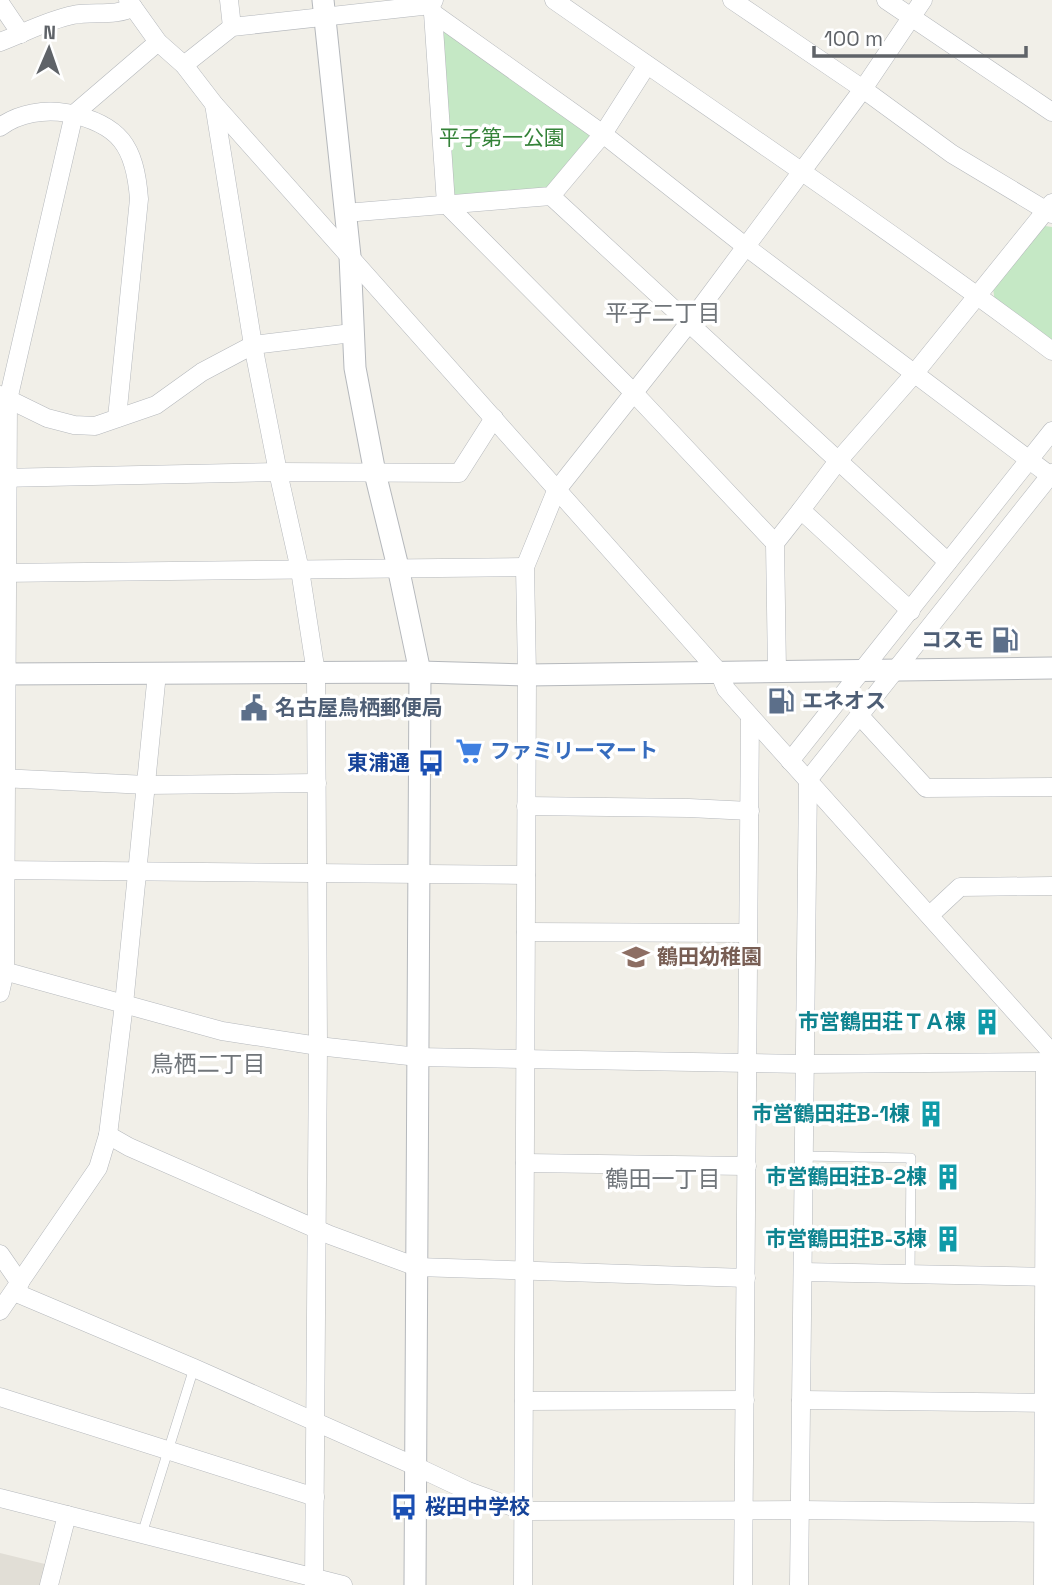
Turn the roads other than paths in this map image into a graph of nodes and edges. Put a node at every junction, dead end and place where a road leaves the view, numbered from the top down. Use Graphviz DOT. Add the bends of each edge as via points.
graph roads {
  1 [pos="229,0"];
  2 [pos="554,0"];
  3 [pos="732,0"];
  4 [pos="886,0"];
  5 [pos="923,0"];
  6 [pos="0,3"];
  7 [pos="130,3"];
  8 [pos="433,6"];
  9 [pos="324,8"];
  10 [pos="912,19"];
  11 [pos="232,27"];
  12 [pos="22,34"];
  13 [pos="0,42"];
  14 [pos="158,42"];
  15 [pos="184,65"];
  16 [pos="647,65"];
  17 [pos="863,89"];
  18 [pos="214,104"];
  19 [pos="1052,112"];
  20 [pos="74,114"];
  21 [pos="0,127"];
  22 [pos="603,134"];
  23 [pos="802,171"];
  24 [pos="551,195"];
  25 [pos="446,204"];
  26 [pos="1050,209"];
  27 [pos="345,213"];
  28 [pos="745,246"];
  29 [pos="350,256"];
  30 [pos="977,294"];
  31 [pos="689,323"];
  32 [pos="352,333"];
  33 [pos="253,345"];
  34 [pos="1052,351"];
  35 [pos="914,374"];
  36 [pos="634,392"];
  37 [pos="4,397"];
  38 [pos="117,418"];
  39 [pos="494,418"];
  40 [pos="1052,431"];
  41 [pos="1029,460"];
  42 [pos="838,461"];
  43 [pos="278,472"];
  44 [pos="375,473"];
  45 [pos="1051,475"];
  46 [pos="4,477"];
  47 [pos="556,491"];
  48 [pos="801,510"];
  49 [pos="775,543"];
  50 [pos="948,562"];
  51 [pos="525,567"];
  52 [pos="398,568"];
  53 [pos="300,570"];
  54 [pos="4,573"];
  55 [pos="911,611"];
  56 [pos="1052,668"];
  57 [pos="864,670"];
  58 [pos="894,670"];
  59 [pos="777,671"];
  60 [pos="420,672"];
  61 [pos="719,672"];
  62 [pos="157,673"];
  63 [pos="316,673"];
  64 [pos="4,674"];
  65 [pos="527,675"];
  66 [pos="859,715"];
  67 [pos="750,716"];
  68 [pos="790,761"];
  69 [pos="3,778"];
  70 [pos="808,780"];
  71 [pos="317,783"];
  72 [pos="147,785"];
  73 [pos="1052,787"];
  74 [pos="526,806"];
  75 [pos="750,811"];
  76 [pos="3,870"];
  77 [pos="138,871"];
  78 [pos="316,873"];
  79 [pos="419,874"];
  80 [pos="526,875"];
  81 [pos="1052,886"];
  82 [pos="930,915"];
  83 [pos="526,932"];
  84 [pos="747,933"];
  85 [pos="3,971"];
  86 [pos="0,993"];
  87 [pos="124,1004"];
  88 [pos="318,1046"];
  89 [pos="418,1057"];
  90 [pos="526,1059"];
  91 [pos="1050,1059"];
  92 [pos="748,1063"];
  93 [pos="805,1064"];
  94 [pos="108,1135"];
  95 [pos="804,1156"];
  96 [pos="525,1163"];
  97 [pos="747,1166"];
  98 [pos="317,1228"];
  99 [pos="0,1254"];
  100 [pos="416,1267"];
  101 [pos="525,1271"];
  102 [pos="803,1272"];
  103 [pos="910,1273"];
  104 [pos="1048,1276"];
  105 [pos="746,1278"];
  106 [pos="9,1296"];
  107 [pos="194,1368"];
  108 [pos="0,1397"];
  109 [pos="744,1400"];
  110 [pos="801,1400"];
  111 [pos="524,1401"];
  112 [pos="1048,1403"];
  113 [pos="315,1423"];
  114 [pos="168,1450"];
  115 [pos="415,1466"];
  116 [pos="315,1497"];
  117 [pos="0,1498"];
  118 [pos="744,1510"];
  119 [pos="800,1510"];
  120 [pos="524,1511"];
  121 [pos="1048,1513"];
  122 [pos="67,1515"];
  123 [pos="142,1534"];
  124 [pos="314,1581"];
  125 [pos="49,1585"];
  126 [pos="343,1585"];
  127 [pos="415,1585"];
  128 [pos="523,1585"];
  129 [pos="743,1585"];
  130 [pos="799,1585"];
  131 [pos="1043,1585"];
  1 -- 11 [label="street"];
  2 -- 16 [label="street"];
  3 -- 17 [label="street"];
  4 -- 10 [label="street"];
  5 -- 10 [label="street"];
  6 -- 12 [label="street"];
  7 -- 12 [label="street" via="122,13 72,15"];
  7 -- 14 [label="street"];
  8 -- 9 [label="street"];
  8 -- 22 [label="street"];
  8 -- 25 [label="street"];
  9 -- 11 [label="street"];
  9 -- 27 [label="street"];
  10 -- 17 [label="street"];
  10 -- 19 [label="street"];
  11 -- 15 [label="street"];
  12 -- 13 [label="street"];
  14 -- 15 [label="street"];
  14 -- 20 [label="street"];
  15 -- 18 [label="street"];
  16 -- 22 [label="street"];
  16 -- 23 [label="street"];
  17 -- 23 [label="street"];
  17 -- 26 [label="street" via="952,154"];
  18 -- 29 [label="street"];
  18 -- 33 [label="street"];
  20 -- 21 [label="street" via="37,112"];
  20 -- 37 [label="street"];
  20 -- 38 [label="street" via="107,125 132,157 137,175 138,212"];
  22 -- 24 [label="street"];
  22 -- 28 [label="street"];
  23 -- 28 [label="street"];
  23 -- 30 [label="street"];
  24 -- 25 [label="street"];
  24 -- 31 [label="street"];
  25 -- 27 [label="street"];
  25 -- 36 [label="street"];
  26 -- 30 [label="street"];
  27 -- 29 [label="street"];
  28 -- 31 [label="street"];
  28 -- 35 [label="street"];
  29 -- 32 [label="street"];
  29 -- 39 [label="street"];
  30 -- 34 [label="street"];
  30 -- 35 [label="street"];
  31 -- 36 [label="street"];
  31 -- 42 [label="street"];
  32 -- 33 [label="street"];
  32 -- 44 [label="street"];
  33 -- 38 [label="street" via="202,372 156,405"];
  33 -- 43 [label="street"];
  35 -- 41 [label="street"];
  35 -- 42 [label="street"];
  36 -- 47 [label="street"];
  36 -- 49 [label="street"];
  37 -- 38 [label="street" via="47,418 74,425 95,426"];
  37 -- 46 [label="street"];
  39 -- 44 [label="street" via="459,473"];
  39 -- 47 [label="street"];
  40 -- 41 [label="street"];
  41 -- 45 [label="street"];
  41 -- 50 [label="street"];
  42 -- 48 [label="street"];
  42 -- 50 [label="street"];
  43 -- 44 [label="street"];
  43 -- 46 [label="street"];
  43 -- 53 [label="street"];
  44 -- 52 [label="street"];
  45 -- 58 [label="street"];
  46 -- 54 [label="street"];
  47 -- 51 [label="street"];
  47 -- 61 [label="street"];
  48 -- 49 [label="street"];
  48 -- 55 [label="street"];
  49 -- 59 [label="street"];
  50 -- 55 [label="street"];
  51 -- 52 [label="street"];
  51 -- 65 [label="street"];
  52 -- 53 [label="street"];
  52 -- 60 [label="street"];
  53 -- 54 [label="street"];
  53 -- 63 [label="street"];
  54 -- 64 [label="street"];
  55 -- 57 [label="street"];
  56 -- 58 [label="street"];
  57 -- 58 [label="street"];
  57 -- 59 [label="street"];
  57 -- 68 [label="street"];
  58 -- 66 [label="street"];
  59 -- 61 [label="street"];
  60 -- 63 [label="street"];
  60 -- 65 [label="street"];
  60 -- 79 [label="street"];
  61 -- 65 [label="street"];
  61 -- 67 [label="street" via="726,689"];
  62 -- 63 [label="street"];
  62 -- 64 [label="street"];
  62 -- 72 [label="street"];
  63 -- 71 [label="street"];
  64 -- 69 [label="street"];
  65 -- 74 [label="street"];
  66 -- 70 [label="street"];
  66 -- 73 [label="street" via="926,788"];
  67 -- 68 [label="street"];
  67 -- 75 [label="street"];
  68 -- 70 [label="street"];
  69 -- 72 [label="street"];
  69 -- 76 [label="street"];
  70 -- 82 [label="street"];
  70 -- 93 [label="street"];
  71 -- 72 [label="street"];
  71 -- 78 [label="street"];
  72 -- 77 [label="street"];
  74 -- 75 [label="street"];
  74 -- 80 [label="street"];
  75 -- 84 [label="street"];
  76 -- 77 [label="street"];
  76 -- 85 [label="street"];
  77 -- 78 [label="street"];
  77 -- 87 [label="street"];
  78 -- 79 [label="street"];
  78 -- 88 [label="street"];
  79 -- 80 [label="street"];
  79 -- 89 [label="street"];
  80 -- 83 [label="street"];
  81 -- 82 [label="street" via="960,887"];
  82 -- 91 [label="street"];
  83 -- 84 [label="street"];
  83 -- 90 [label="street"];
  84 -- 92 [label="street"];
  85 -- 86 [label="street"];
  85 -- 87 [label="street"];
  87 -- 88 [label="street" via="222,1031"];
  87 -- 94 [label="street"];
  88 -- 89 [label="street"];
  88 -- 98 [label="street"];
  89 -- 90 [label="street"];
  89 -- 100 [label="street"];
  90 -- 92 [label="street"];
  90 -- 96 [label="street"];
  91 -- 93 [label="street"];
  91 -- 104 [label="street"];
  92 -- 93 [label="street"];
  92 -- 97 [label="street"];
  93 -- 95 [label="street"];
  94 -- 98 [label="street"];
  94 -- 106 [label="street" via="98,1168"];
  95 -- 102 [label="street"];
  95 -- 103 [label="lane" via="911,1158"];
  96 -- 97 [label="street"];
  96 -- 101 [label="street"];
  97 -- 105 [label="street"];
  98 -- 100 [label="street"];
  98 -- 113 [label="street"];
  99 -- 106 [label="street"];
  100 -- 101 [label="street"];
  100 -- 115 [label="street"];
  101 -- 105 [label="street"];
  101 -- 111 [label="street"];
  102 -- 103 [label="street"];
  102 -- 110 [label="street"];
  103 -- 104 [label="street"];
  104 -- 112 [label="street"];
  105 -- 109 [label="street"];
  106 -- 107 [label="street"];
  107 -- 113 [label="street"];
  107 -- 114 [label="lane"];
  108 -- 114 [label="street"];
  109 -- 111 [label="street"];
  109 -- 118 [label="street"];
  110 -- 112 [label="street"];
  110 -- 119 [label="street"];
  111 -- 120 [label="street"];
  112 -- 121 [label="street"];
  113 -- 115 [label="street"];
  113 -- 116 [label="street"];
  114 -- 116 [label="street"];
  114 -- 123 [label="lane"];
  115 -- 120 [label="street"];
  115 -- 127 [label="street"];
  116 -- 124 [label="street"];
  117 -- 122 [label="street"];
  118 -- 119 [label="street"];
  118 -- 120 [label="street"];
  118 -- 129 [label="street"];
  119 -- 121 [label="street"];
  119 -- 130 [label="street"];
  120 -- 128 [label="street"];
  121 -- 131 [label="street"];
  122 -- 123 [label="street"];
  122 -- 125 [label="street"];
  123 -- 124 [label="street"];
  124 -- 126 [label="street"];
}
